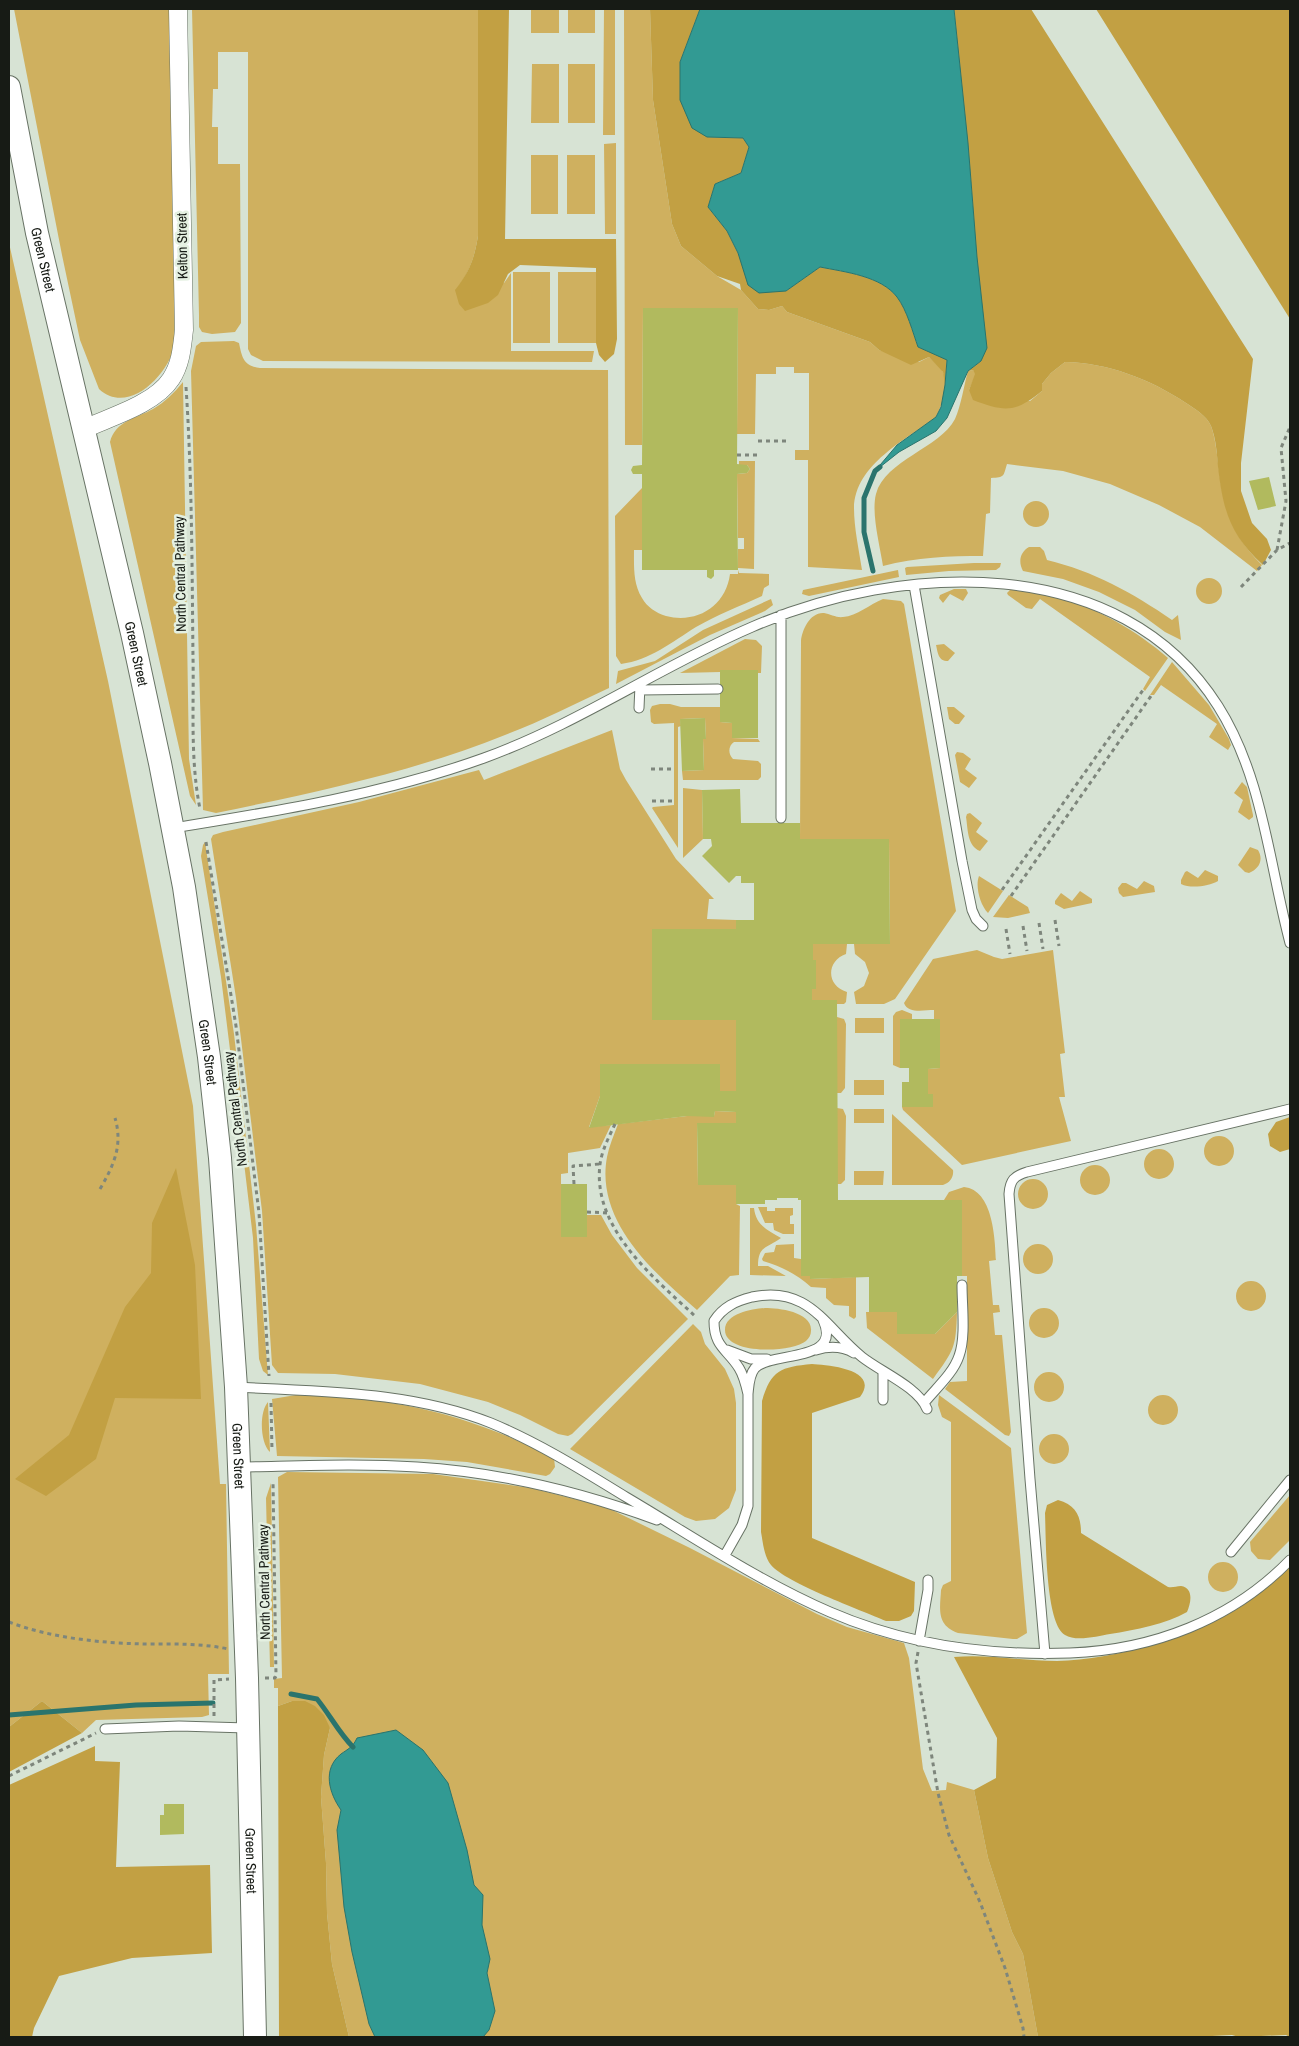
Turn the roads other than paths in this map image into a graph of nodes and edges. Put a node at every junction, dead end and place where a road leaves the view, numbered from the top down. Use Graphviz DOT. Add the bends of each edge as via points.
graph roads {
  1 [pos="178,9"];
  2 [pos="9,88"];
  3 [pos="84,429"];
  4 [pos="914,585"];
  5 [pos="781,615"];
  6 [pos="640,686"];
  7 [pos="718,689"];
  8 [pos="639,708"];
  9 [pos="781,818"];
  10 [pos="173,828"];
  11 [pos="983,926"];
  12 [pos="1290,943"];
  13 [pos="1290,1109"];
  14 [pos="962,1285"];
  15 [pos="820,1315"];
  16 [pos="719,1344"];
  17 [pos="816,1350"];
  18 [pos="862,1356"];
  19 [pos="774,1359"];
  20 [pos="883,1371"];
  21 [pos="236,1387"];
  22 [pos="748,1394"];
  23 [pos="883,1400"];
  24 [pos="239,1467"];
  25 [pos="1290,1480"];
  26 [pos="678,1528"];
  27 [pos="1231,1552"];
  28 [pos="725,1556"];
  29 [pos="1290,1560"];
  30 [pos="928,1580"];
  31 [pos="920,1641"];
  32 [pos="1045,1654"];
  33 [pos="248,1728"];
  34 [pos="105,1729"];
  35 [pos="255,2037"];
  1 -- 3 [label="street, Kelton Street" via="184,330 180,358 172,377 160,392"];
  2 -- 3 [label="street, Green Street" via="37,233"];
  3 -- 10 [label="street, Green Street"];
  4 -- 5 [label="lane" via="845,597"];
  4 -- 11 [label="lane" via="965,877 972,910"];
  4 -- 12 [label="lane" via="991,583 1061,593 1120,616 1140,627 1174,654 1208,692 1238,743 1258,803"];
  5 -- 6 [label="lane" via="736,634"];
  5 -- 9 [label="lane"];
  6 -- 7 [label="lane"];
  6 -- 8 [label="lane"];
  6 -- 10 [label="lane" via="509,748 464,764 334,800"];
  10 -- 21 [label="street, Green Street" via="215,1107"];
  13 -- 32 [label="lane" via="1027,1172 1012,1179 1009,1194"];
  14 -- 20 [label="lane" via="960,1355 925,1406 911,1391"];
  15 -- 16 [label="lane" via="800,1300 782,1296 740,1300 729,1305 714,1321 714,1334"];
  15 -- 17 [label="lane" via="825,1335"];
  15 -- 18 [label="lane"];
  16 -- 19 [label="lane" via="739,1356"];
  16 -- 22 [label="lane" via="745,1379"];
  17 -- 18 [label="lane" via="838,1348"];
  17 -- 19 [label="lane"];
  18 -- 20 [label="lane"];
  19 -- 22 [label="lane" via="754,1369"];
  20 -- 23 [label="lane"];
  21 -- 24 [label="street, Green Street"];
  21 -- 26 [label="lane" via="388,1396 467,1415 538,1444"];
  22 -- 28 [label="lane" via="748,1506"];
  24 -- 26 [label="lane" via="398,1466 452,1471 573,1494"];
  24 -- 33 [label="street, Green Street"];
  25 -- 27 [label="lane"];
  26 -- 28 [label="lane"];
  28 -- 31 [label="lane" via="830,1612"];
  29 -- 32 [label="lane" via="1230,1608 1171,1635 1125,1648"];
  30 -- 31 [label="lane"];
  31 -- 32 [label="lane" via="969,1650"];
  33 -- 34 [label="lane"];
  33 -- 35 [label="street, Green Street"];
}
